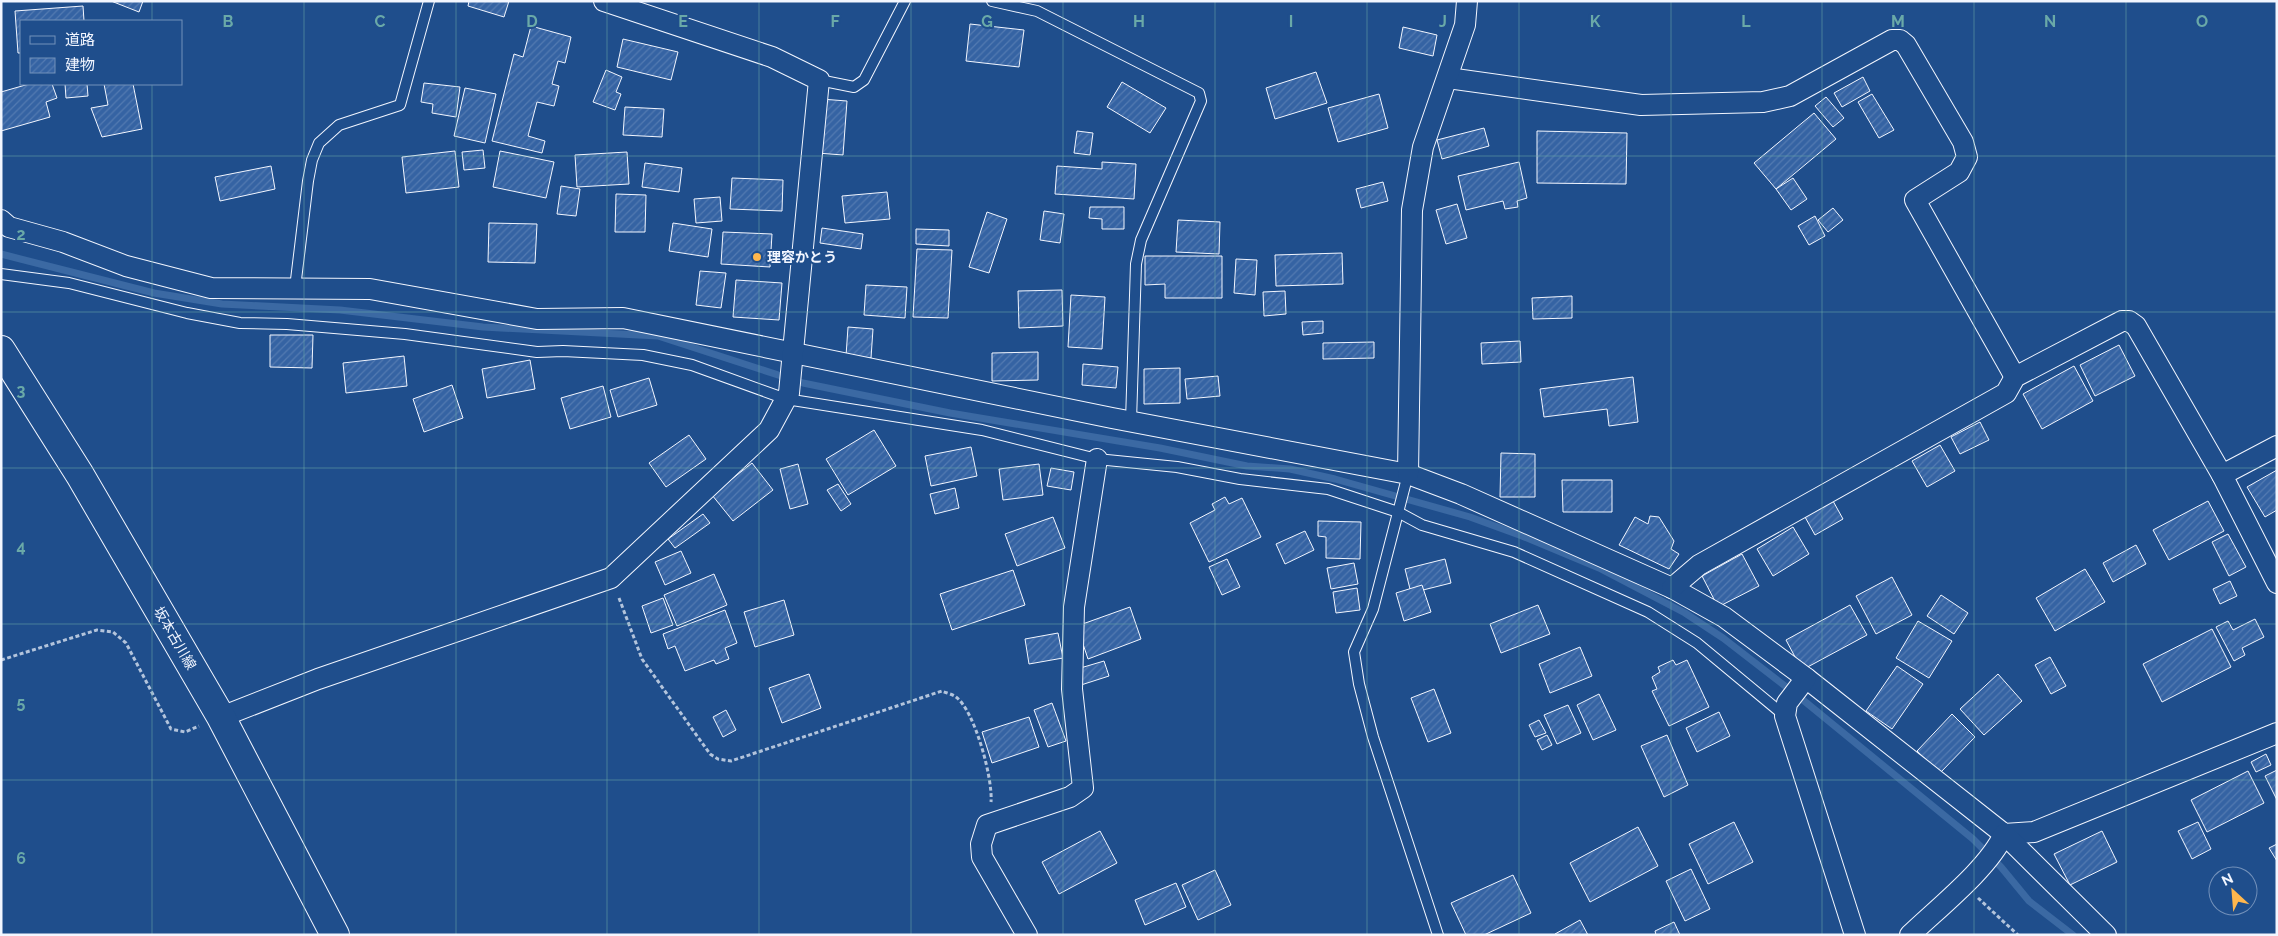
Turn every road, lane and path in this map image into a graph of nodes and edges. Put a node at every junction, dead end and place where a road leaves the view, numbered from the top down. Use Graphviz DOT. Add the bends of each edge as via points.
graph roads {
  1 [pos="429,1"];
  2 [pos="604,1"];
  3 [pos="905,1"];
  4 [pos="992,1"];
  5 [pos="1467,1"];
  6 [pos="1448,78"];
  7 [pos="819,80"];
  8 [pos="1,220"];
  9 [pos="1,274"];
  10 [pos="296,288"];
  11 [pos="1,350"];
  12 [pos="792,354"];
  13 [pos="2016,378"];
  14 [pos="787,396"];
  15 [pos="1131,421"];
  16 [pos="2277,446"];
  17 [pos="1097,459"];
  18 [pos="2222,475"];
  19 [pos="1406,479"];
  20 [pos="1399,510"];
  21 [pos="611,578"];
  22 [pos="2277,583"];
  23 [pos="1672,588"];
  24 [pos="1,660"];
  25 [pos="1803,682"];
  26 [pos="1786,710"];
  27 [pos="221,717"];
  28 [pos="2277,733"];
  29 [pos="987,825"];
  30 [pos="2001,842"];
  31 [pos="1965,882"];
  32 [pos="335,935"];
  33 [pos="1027,935"];
  34 [pos="1438,935"];
  35 [pos="1855,935"];
  36 [pos="1910,935"];
  37 [pos="2018,935"];
  38 [pos="2106,935"];
  1 -- 10 [label="lane" via="400,105 338,125 320,143 312,160"];
  2 -- 7 [label="street" via="772,57"];
  3 -- 7 [label="lane" via="864,80 854,87"];
  4 -- 15 [label="lane" via="1037,11 1199,93 1201,101 1141,240 1136,264"];
  5 -- 6 [label="street" via="1465,25"];
  6 -- 13 [label="street" via="1641,105 1763,102 1790,96 1892,40 1900,40 1963,142 1967,157 1959,172 1915,200"];
  6 -- 19 [label="street" via="1424,147 1412,210"];
  7 -- 12 [label="street"];
  8 -- 10 [label="street" via="9,227 63,242 126,266 211,288"];
  9 -- 14 [label="lane" via="69,283 240,323 405,334 537,352 563,350 643,355 692,365"];
  10 -- 12 [label="street" via="370,289 537,319 623,318"];
  11 -- 27 [label="main road, 坂本古川線" via="80,475"];
  12 -- 14 [label="street"];
  12 -- 15 [label="street"];
  13 -- 18 [label="street" via="2122,321 2129,321 2136,326"];
  13 -- 23 [label="street" via="2006,393 1699,565"];
  14 -- 17 [label="lane" via="982,430"];
  14 -- 21 [label="street" via="770,430"];
  15 -- 19 [label="street"];
  16 -- 18 [label="street"];
  17 -- 20 [label="lane" via="1328,489"];
  17 -- 29 [label="street" via="1074,607 1072,689 1083,788 1070,797"];
  18 -- 22 [label="street"];
  19 -- 20 [label="lane"];
  19 -- 23 [label="street" via="1461,494"];
  20 -- 26 [label="lane" via="1422,525 1514,552 1648,612 1697,643"];
  20 -- 34 [label="lane" via="1373,609 1354,652 1373,737"];
  21 -- 27 [label="street" via="318,678"];
  21 -- 29 [label="path" via="642,659 710,754 731,761 942,691 956,696 972,720 992,788"];
  23 -- 25 [label="street" via="1724,618"];
  24 -- 27 [label="path" via="97,630 113,632 126,643 172,729 185,732"];
  25 -- 26 [label="street"];
  25 -- 30 [label="street"];
  26 -- 35 [label="street"];
  27 -- 32 [label="main road, 坂本古川線"];
  28 -- 30 [label="street" via="2034,832"];
  29 -- 33 [label="street" via="981,844 982,858"];
  30 -- 31 [label="street" via="1984,865"];
  30 -- 38 [label="street"];
  31 -- 36 [label="street"];
  31 -- 37 [label="path" via="1984,906"];
}
